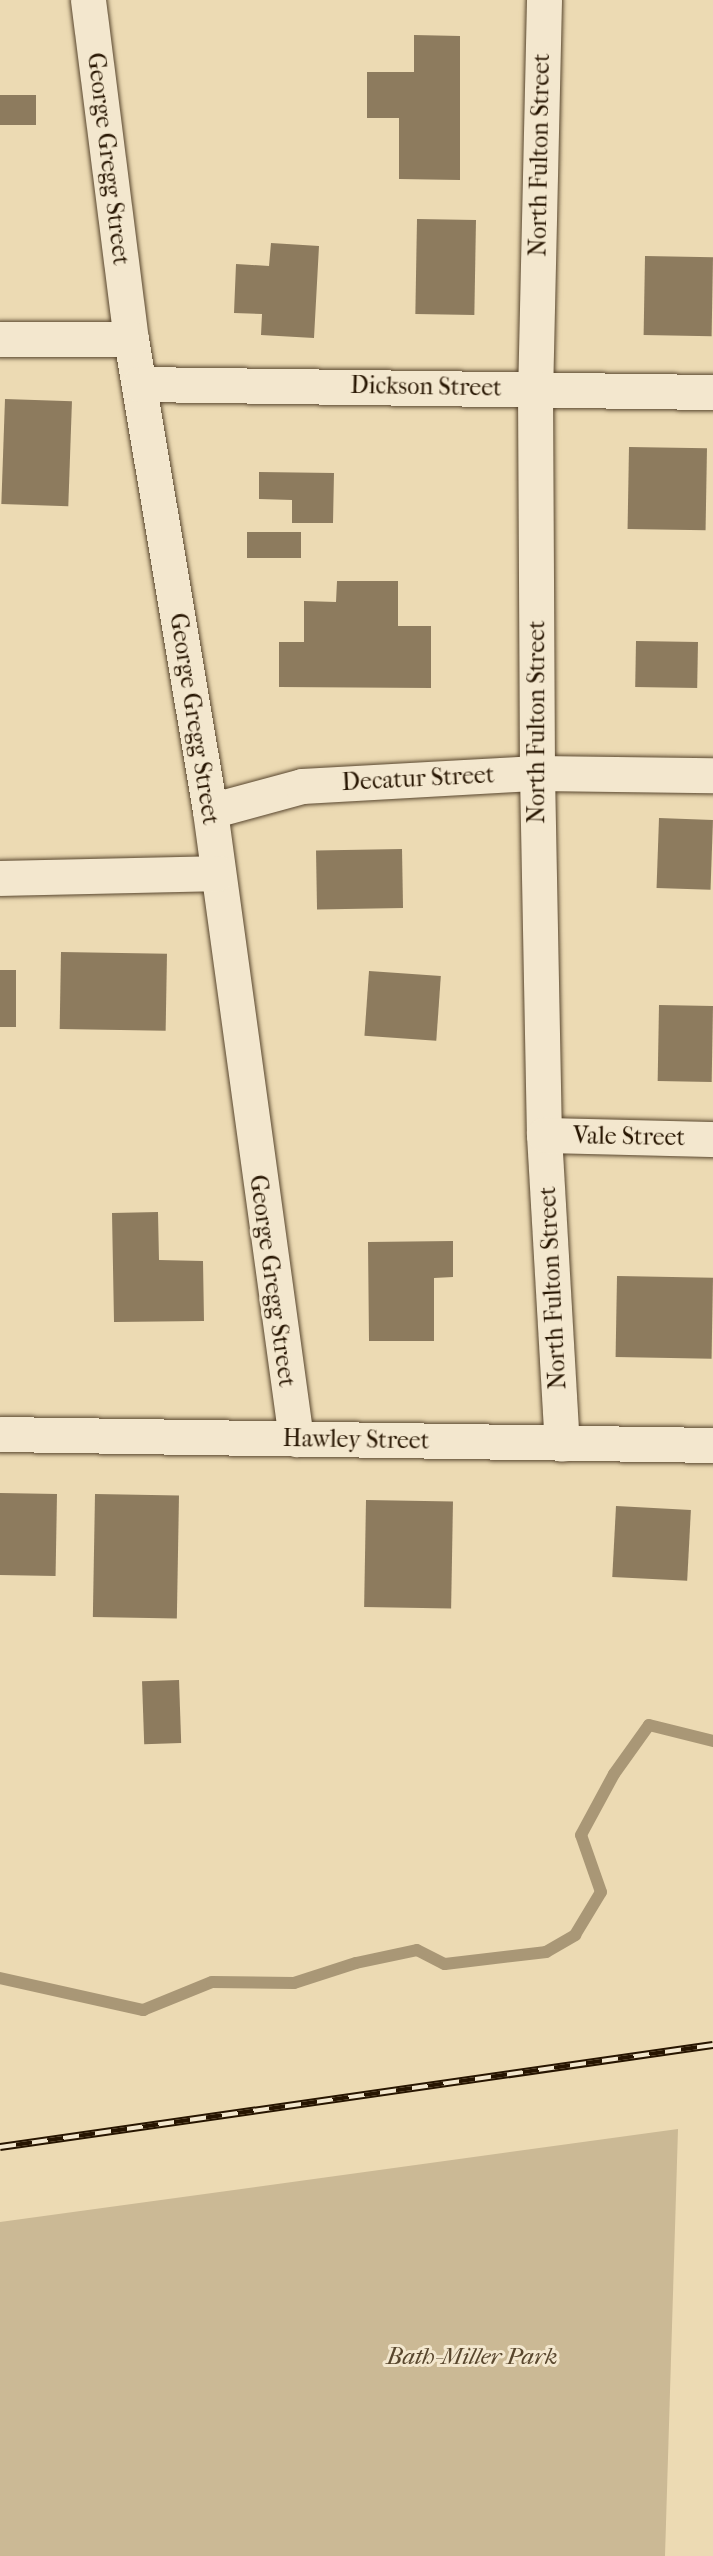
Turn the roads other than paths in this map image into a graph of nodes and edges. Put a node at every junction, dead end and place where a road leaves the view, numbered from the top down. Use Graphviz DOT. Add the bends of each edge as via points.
graph roads {
  1 [pos="88,0"];
  2 [pos="544,0"];
  3 [pos="131,339"];
  4 [pos="0,340"];
  5 [pos="139,384"];
  6 [pos="535,388"];
  7 [pos="713,392"];
  8 [pos="537,773"];
  9 [pos="713,775"];
  10 [pos="210,811"];
  11 [pos="218,873"];
  12 [pos="0,878"];
  13 [pos="544,1135"];
  14 [pos="713,1139"];
  15 [pos="0,1434"];
  16 [pos="296,1439"];
  17 [pos="562,1443"];
  18 [pos="713,1445"];
  1 -- 3 [label="street, George Gregg Street"];
  2 -- 6 [label="street, North Fulton Street"];
  3 -- 4 [label="street"];
  3 -- 5 [label="street, George Gregg Street"];
  5 -- 6 [label="street, Dickson Street"];
  5 -- 10 [label="street, George Gregg Street"];
  6 -- 7 [label="street, Dickson Street"];
  6 -- 8 [label="street, North Fulton Street"];
  8 -- 9 [label="street, Decatur Street"];
  8 -- 10 [label="street, Decatur Street" via="302,786"];
  8 -- 13 [label="street, North Fulton Street"];
  10 -- 11 [label="street, George Gregg Street"];
  11 -- 12 [label="street"];
  11 -- 16 [label="street, George Gregg Street"];
  13 -- 14 [label="street, Vale Street"];
  13 -- 17 [label="street, North Fulton Street"];
  15 -- 16 [label="street, Hawley Street"];
  16 -- 17 [label="street, Hawley Street"];
  17 -- 18 [label="street, Hawley Street"];
}
